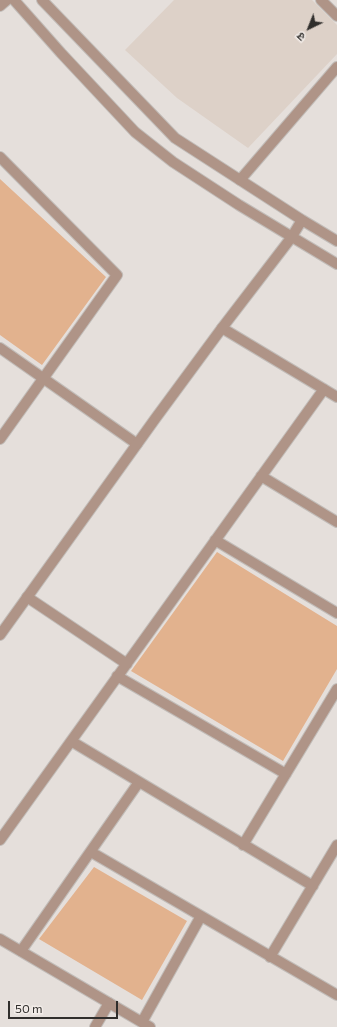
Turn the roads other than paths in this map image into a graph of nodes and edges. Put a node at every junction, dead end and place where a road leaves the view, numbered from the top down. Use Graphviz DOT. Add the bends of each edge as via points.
graph roads {
  1 [pos="7,0"];
  2 [pos="14,0"];
  3 [pos="42,0"];
  4 [pos="321,0"];
  5 [pos="0,6"];
  6 [pos="337,16"];
  7 [pos="336,72"];
  8 [pos="0,157"];
  9 [pos="240,180"];
  10 [pos="302,220"];
  11 [pos="291,238"];
  12 [pos="337,241"];
  13 [pos="337,264"];
  14 [pos="222,328"];
  15 [pos="0,348"];
  16 [pos="44,378"];
  17 [pos="324,389"];
  18 [pos="337,397"];
  19 [pos="0,440"];
  20 [pos="137,444"];
  21 [pos="261,476"];
  22 [pos="337,522"];
  23 [pos="215,540"];
  24 [pos="27,597"];
  25 [pos="337,614"];
  26 [pos="0,635"];
  27 [pos="127,664"];
  28 [pos="117,676"];
  29 [pos="337,690"];
  30 [pos="71,741"];
  31 [pos="286,774"];
  32 [pos="139,782"];
  33 [pos="0,840"];
  34 [pos="243,844"];
  35 [pos="337,845"];
  36 [pos="91,852"];
  37 [pos="313,886"];
  38 [pos="201,916"];
  39 [pos="0,939"];
  40 [pos="21,951"];
  41 [pos="270,957"];
  42 [pos="337,996"];
  43 [pos="109,1003"];
  44 [pos="146,1025"];
  45 [pos="95,1027"];
  1 -- 5 [label="street"];
  2 -- 11 [label="street" via="135,132 173,162"];
  3 -- 9 [label="street" via="175,138"];
  4 -- 6 [label="street"];
  7 -- 9 [label="street"];
  8 -- 16 [label="street" via="117,275"];
  9 -- 10 [label="street"];
  10 -- 11 [label="street"];
  10 -- 12 [label="street"];
  11 -- 13 [label="street"];
  11 -- 14 [label="street"];
  14 -- 17 [label="street"];
  14 -- 20 [label="street"];
  15 -- 16 [label="street"];
  16 -- 19 [label="street"];
  16 -- 20 [label="street"];
  17 -- 18 [label="street"];
  17 -- 21 [label="street"];
  20 -- 24 [label="street"];
  21 -- 22 [label="street"];
  21 -- 23 [label="street"];
  23 -- 25 [label="street"];
  23 -- 27 [label="street"];
  24 -- 26 [label="street"];
  24 -- 27 [label="street"];
  27 -- 28 [label="street"];
  28 -- 30 [label="street"];
  28 -- 31 [label="street"];
  29 -- 31 [label="street"];
  30 -- 32 [label="street"];
  30 -- 33 [label="street"];
  31 -- 34 [label="street"];
  32 -- 34 [label="street"];
  32 -- 36 [label="street"];
  34 -- 37 [label="street"];
  35 -- 37 [label="street"];
  36 -- 38 [label="street"];
  36 -- 40 [label="street"];
  37 -- 41 [label="street"];
  38 -- 41 [label="street"];
  38 -- 44 [label="street"];
  39 -- 40 [label="street"];
  40 -- 43 [label="street"];
  41 -- 42 [label="street"];
  43 -- 44 [label="street"];
  43 -- 45 [label="street"];
}
